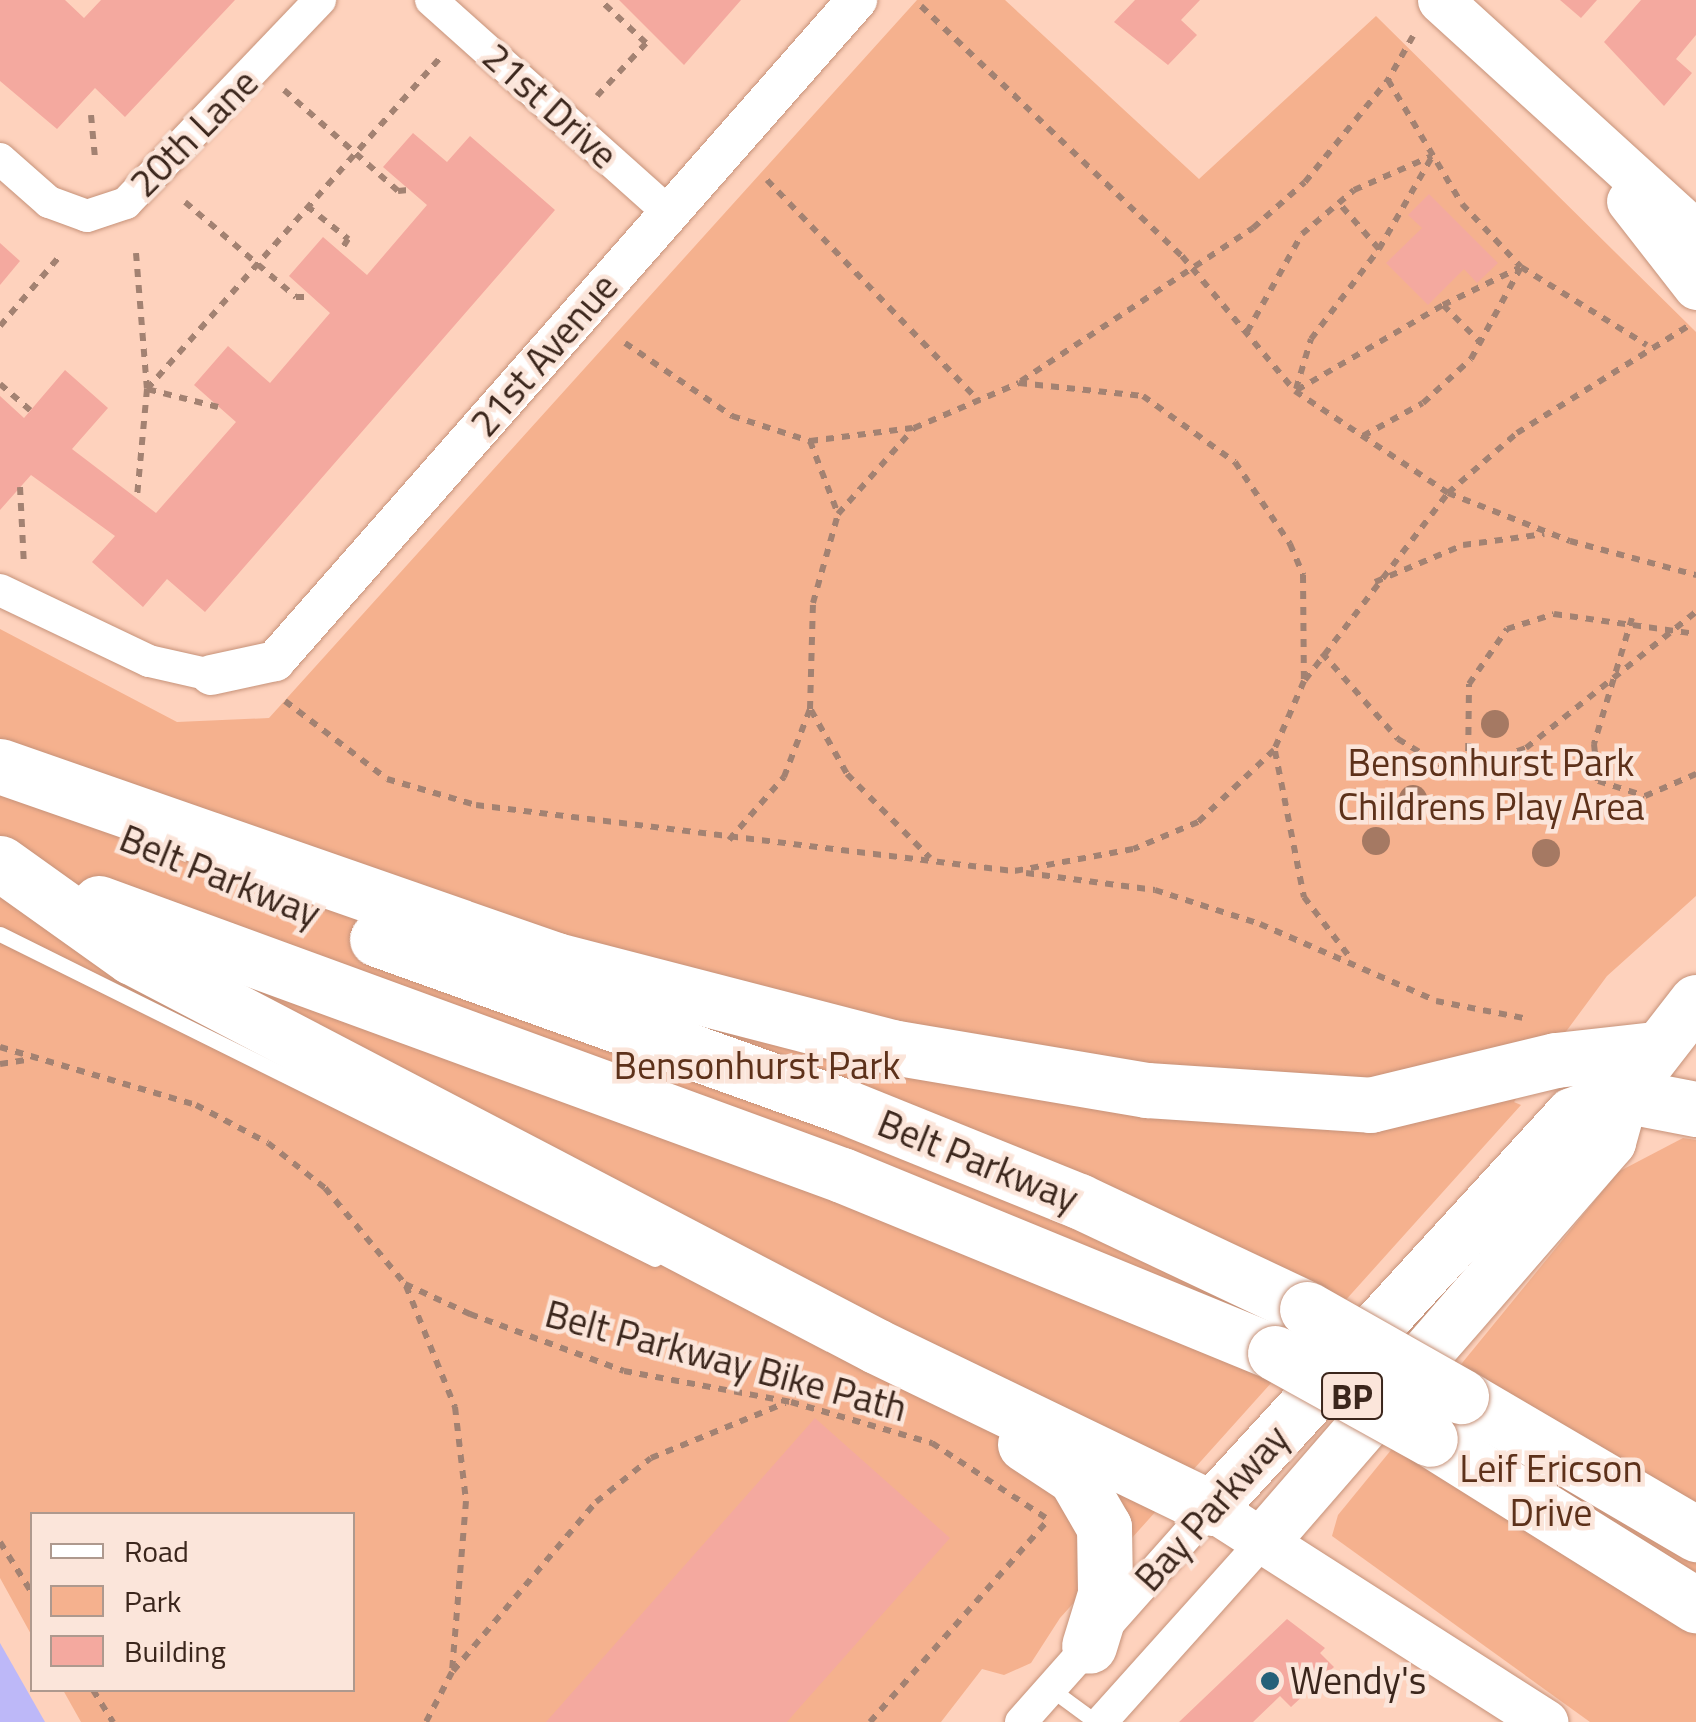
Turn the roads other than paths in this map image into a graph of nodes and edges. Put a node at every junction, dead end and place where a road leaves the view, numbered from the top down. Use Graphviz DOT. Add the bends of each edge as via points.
graph roads {
  1 [pos="320,0"];
  2 [pos="431,0"];
  3 [pos="857,0"];
  4 [pos="1440,0"];
  5 [pos="1579,136"];
  6 [pos="0,160"];
  7 [pos="669,213"];
  8 [pos="1696,233"];
  9 [pos="1693,306"];
  10 [pos="0,590"];
  11 [pos="211,675"];
  12 [pos="0,766"];
  13 [pos="0,780"];
  14 [pos="0,861"];
  15 [pos="0,934"];
  16 [pos="1696,1001"];
  17 [pos="1654,1049"];
  18 [pos="1623,1095"];
  19 [pos="1696,1110"];
  20 [pos="668,1264"];
  21 [pos="686,1270"];
  22 [pos="859,1338"];
  23 [pos="1210,1508"];
  24 [pos="1696,1534"];
  25 [pos="1268,1536"];
  26 [pos="1696,1605"];
  27 [pos="1089,1646"];
  28 [pos="1051,1688"];
  29 [pos="1021,1722"];
  30 [pos="1098,1722"];
  31 [pos="1544,1722"];
  1 -- 6 [label="street, 20th Lane" via="126,204 86,216 50,202"];
  2 -- 7 [label="street, 21st Drive"];
  3 -- 7 [label="street, 21st Avenue"];
  4 -- 5 [label="main road"];
  5 -- 8 [label="main road"];
  5 -- 9 [label="main road"];
  7 -- 11 [label="street, 21st Avenue" via="275,662"];
  10 -- 11 [label="street" via="149,661"];
  12 -- 17 [label="highway" via="556,960 931,1054 1146,1090 1370,1105 1556,1060"];
  13 -- 24 [label="highway, Belt Parkway / BP, bridge" via="154,852 1079,1201 1307,1310"];
  14 -- 22 [label="highway" via="132,957"];
  14 -- 26 [label="highway, Belt Parkway / BP, bridge" via="152,926 1052,1256 1275,1353 1430,1439"];
  15 -- 20 [label="lane"];
  16 -- 17 [label="main road, Bay Parkway"];
  17 -- 18 [label="main road, Bay Parkway"];
  18 -- 19 [label="highway"];
  18 -- 23 [label="main road, Bay Parkway" via="1572,1114"];
  18 -- 25 [label="main road, Bay Parkway" via="1610,1142"];
  21 -- 22 [label="lane"];
  22 -- 23 [label="highway"];
  22 -- 27 [label="highway" via="1075,1477 1092,1498 1107,1561"];
  23 -- 25 [label="main road"];
  23 -- 27 [label="street, Bay Parkway"];
  25 -- 30 [label="street, Bay Parkway"];
  25 -- 31 [label="main road"];
  27 -- 28 [label="street, Bay Parkway"];
  28 -- 29 [label="street, Bay Parkway"];
  28 -- 30 [label="lane"];
}
